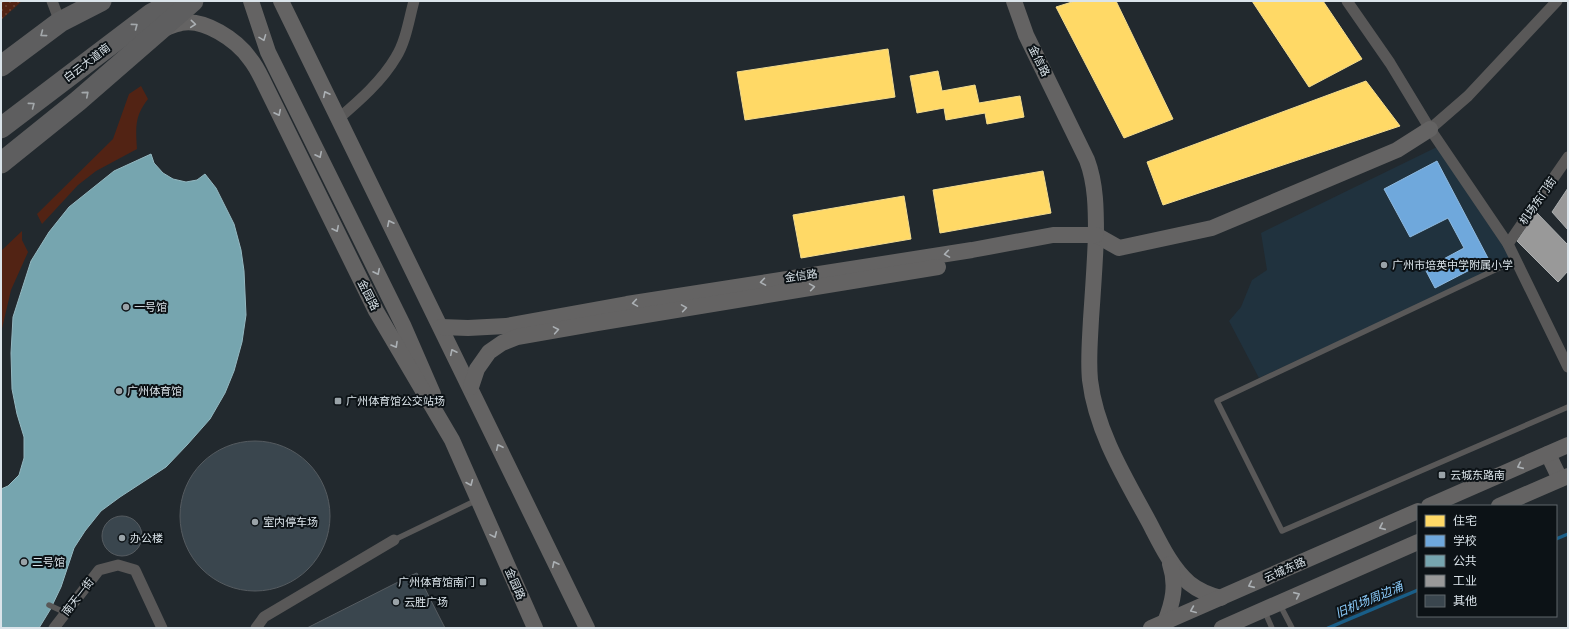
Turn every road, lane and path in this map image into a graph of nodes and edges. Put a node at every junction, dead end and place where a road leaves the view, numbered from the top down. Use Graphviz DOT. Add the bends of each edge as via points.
graph roads {
  1 [pos="52,1"];
  2 [pos="101,1"];
  3 [pos="176,1"];
  4 [pos="193,1"];
  5 [pos="251,1"];
  6 [pos="281,1"];
  7 [pos="414,1"];
  8 [pos="1014,1"];
  9 [pos="1347,1"];
  10 [pos="1557,1"];
  11 [pos="60,22"];
  12 [pos="156,32"];
  13 [pos="1,66"];
  14 [pos="338,119"];
  15 [pos="1,128"];
  16 [pos="1430,129"];
  17 [pos="1568,157"];
  18 [pos="1,163"];
  19 [pos="1096,235"];
  20 [pos="1508,244"];
  21 [pos="1517,260"];
  22 [pos="441,327"];
  23 [pos="512,331"];
  24 [pos="1568,367"];
  25 [pos="471,387"];
  26 [pos="1568,407"];
  27 [pos="452,440"];
  28 [pos="1568,444"];
  29 [pos="1548,454"];
  30 [pos="1564,478"];
  31 [pos="478,500"];
  32 [pos="1431,505"];
  33 [pos="1501,505"];
  34 [pos="1417,511"];
  35 [pos="394,540"];
  36 [pos="1417,542"];
  37 [pos="1167,556"];
  38 [pos="1222,598"];
  39 [pos="1279,603"];
  40 [pos="49,605"];
  41 [pos="1264,610"];
  42 [pos="66,613"];
  43 [pos="1158,625"];
  44 [pos="54,628"];
  45 [pos="162,628"];
  46 [pos="256,628"];
  47 [pos="535,628"];
  48 [pos="587,628"];
  49 [pos="1222,628"];
  50 [pos="1272,628"];
  51 [pos="1292,628"];
  1 -- 11 [label="street"];
  2 -- 11 [label="highway"];
  15 -- 3 [label="highway, 白云大道南, one-way" via="151,14"];
  4 -- 12 [label="highway"];
  5 -- 27 [label="main road, one-way" via="268,52 403,325"];
  14 -- 6 [label="main road, one-way"];
  7 -- 14 [label="street" via="396,57 382,77"];
  8 -- 19 [label="main road, 金信路" via="1026,35 1091,171"];
  9 -- 16 [label="street" via="1390,63"];
  10 -- 16 [label="street" via="1468,96"];
  11 -- 13 [label="highway, one-way"];
  18 -- 12 [label="highway, one-way" via="78,101"];
  12 -- 27 [label="main road, 金园路, one-way" via="182,23 199,24 236,42 251,59 376,311"];
  22 -- 14 [label="main road, one-way"];
  16 -- 19 [label="main road" via="1397,150 1212,228 1119,248"];
  16 -- 20 [label="street"];
  17 -- 20 [label="street, 机场东门街"];
  19 -- 23 [label="main road, 金信路" via="1053,235 634,303"];
  19 -- 37 [label="main road" via="1089,363 1092,393 1120,467"];
  20 -- 21 [label="street"];
  21 -- 24 [label="street"];
  21 -- 26 [label="lane" via="1217,401 1282,531"];
  22 -- 23 [label="main road"];
  25 -- 22 [label="main road, one-way"];
  23 -- 25 [label="main road" via="502,343 489,352 477,369"];
  48 -- 25 [label="main road, one-way"];
  27 -- 31 [label="main road, 金园路, one-way"];
  28 -- 29 [label="main road"];
  29 -- 30 [label="main road"];
  29 -- 32 [label="main road, one-way"];
  30 -- 33 [label="main road"];
  31 -- 35 [label="lane"];
  31 -- 47 [label="main road, 金园路, one-way"];
  34 -- 38 [label="main road, 云城东路, one-way"];
  35 -- 46 [label="street" via="264,617"];
  39 -- 36 [label="main road, one-way"];
  37 -- 38 [label="main road" via="1198,590"];
  37 -- 43 [label="main road" via="1175,583 1171,608"];
  38 -- 43 [label="main road, 云城东路, one-way"];
  39 -- 41 [label="main road"];
  39 -- 51 [label="lane"];
  40 -- 42 [label="lane"];
  41 -- 49 [label="main road"];
  41 -- 50 [label="lane"];
  42 -- 44 [label="street, 南天一街"];
  42 -- 45 [label="street, 南天一街" via="99,570 118,565 135,570"];
}
